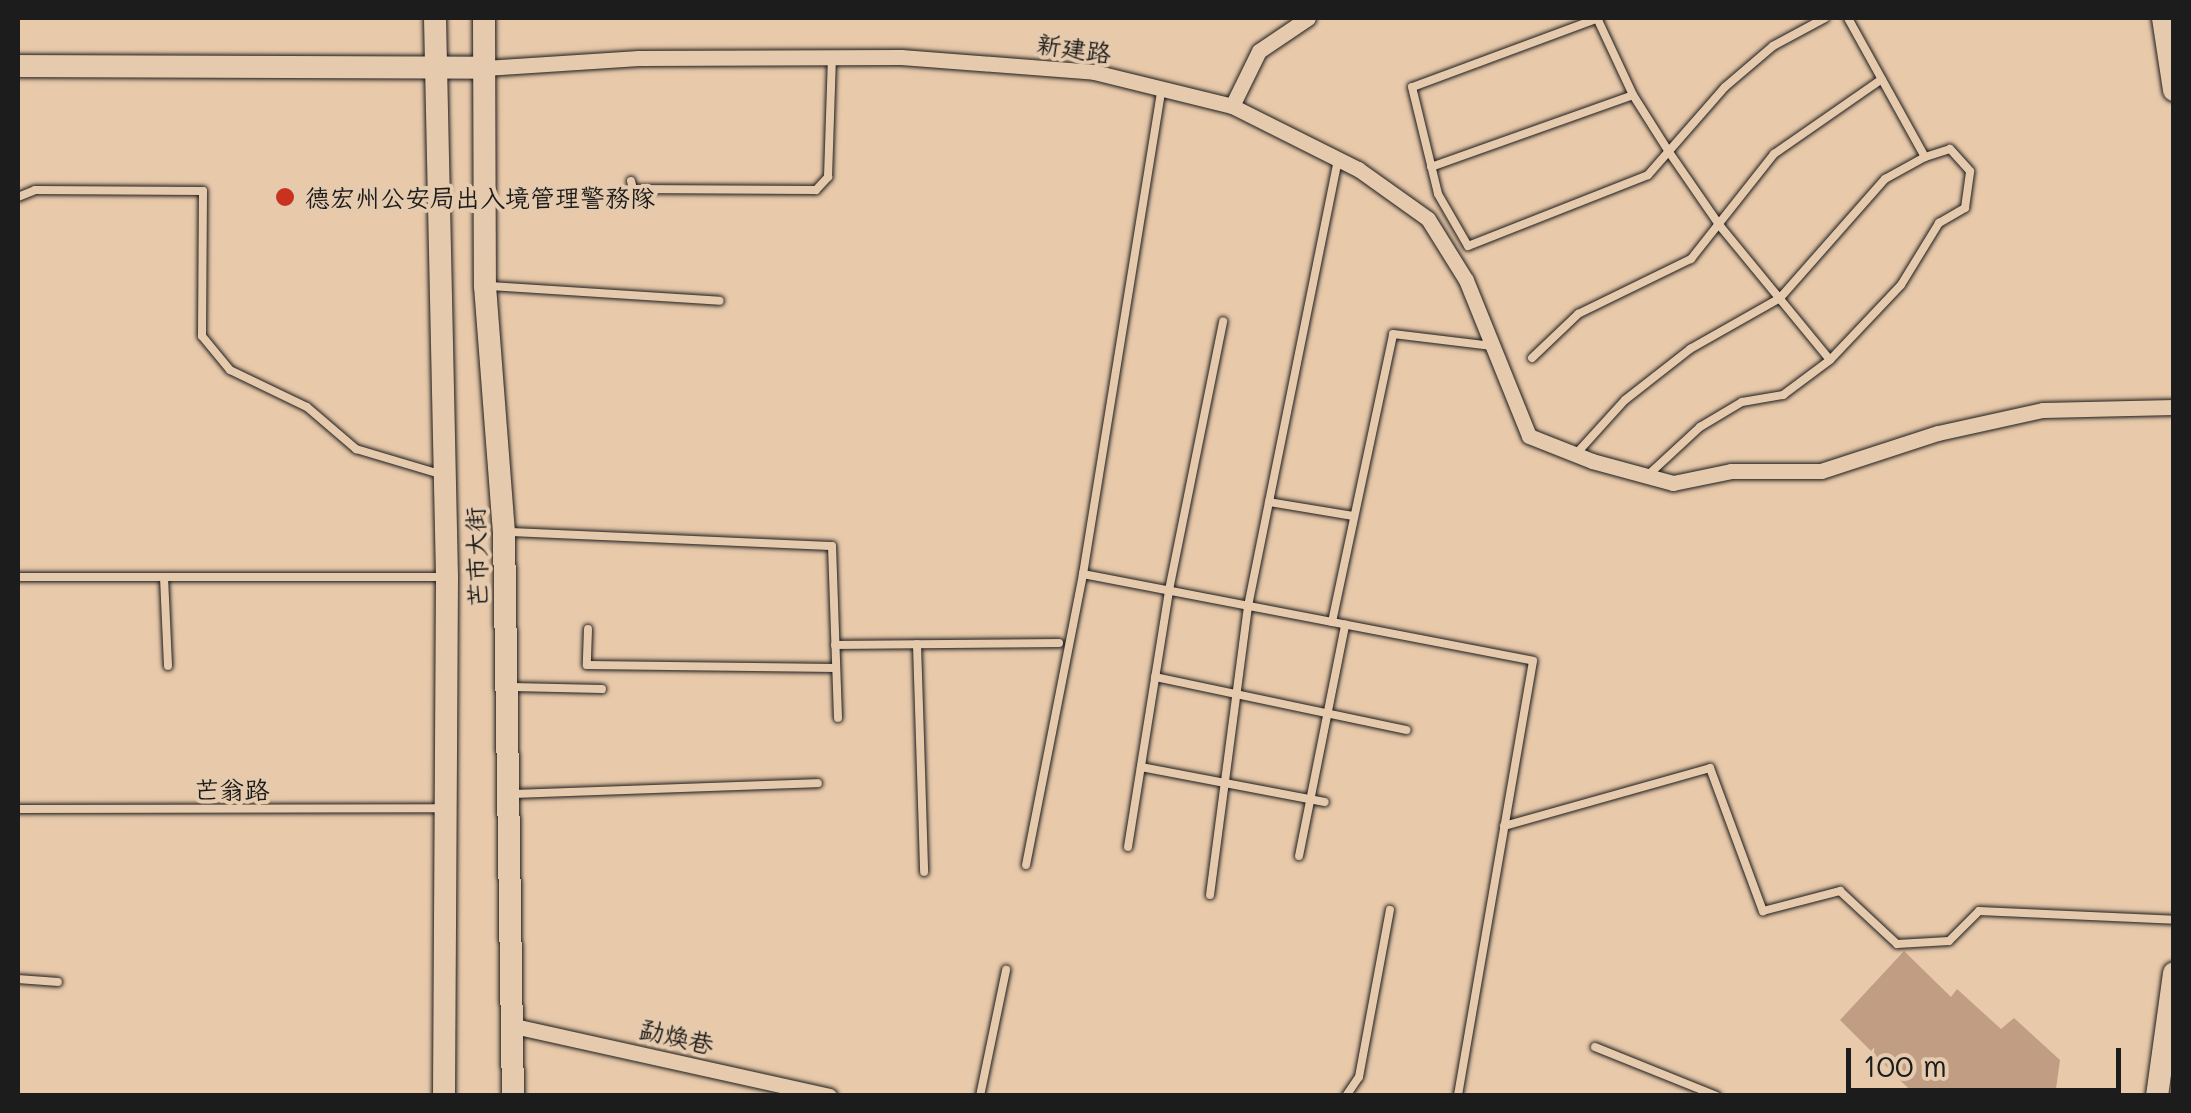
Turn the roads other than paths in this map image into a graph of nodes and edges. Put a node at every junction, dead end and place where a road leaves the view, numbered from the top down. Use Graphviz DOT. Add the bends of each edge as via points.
graph roads {
  1 [pos="435,18"];
  2 [pos="484,18"];
  3 [pos="1308,18"];
  4 [pos="1598,18"];
  5 [pos="1825,18"];
  6 [pos="1848,18"];
  7 [pos="2163,18"];
  8 [pos="832,58"];
  9 [pos="18,66"];
  10 [pos="436,67"];
  11 [pos="484,68"];
  12 [pos="1882,78"];
  13 [pos="2174,90"];
  14 [pos="1161,92"];
  15 [pos="1632,95"];
  16 [pos="1232,106"];
  17 [pos="1669,152"];
  18 [pos="1925,157"];
  19 [pos="1338,160"];
  20 [pos="1431,167"];
  21 [pos="631,181"];
  22 [pos="18,197"];
  23 [pos="1720,226"];
  24 [pos="485,286"];
  25 [pos="1780,298"];
  26 [pos="720,301"];
  27 [pos="1223,322"];
  28 [pos="1492,346"];
  29 [pos="1532,358"];
  30 [pos="1830,360"];
  31 [pos="2174,407"];
  32 [pos="1576,454"];
  33 [pos="443,475"];
  34 [pos="1647,476"];
  35 [pos="1269,502"];
  36 [pos="1354,516"];
  37 [pos="504,532"];
  38 [pos="1083,574"];
  39 [pos="447,576"];
  40 [pos="18,577"];
  41 [pos="164,577"];
  42 [pos="1169,590"];
  43 [pos="1248,606"];
  44 [pos="1332,622"];
  45 [pos="1345,625"];
  46 [pos="588,629"];
  47 [pos="835,644"];
  48 [pos="917,644"];
  49 [pos="1059,644"];
  50 [pos="168,666"];
  51 [pos="836,668"];
  52 [pos="1155,678"];
  53 [pos="508,687"];
  54 [pos="602,689"];
  55 [pos="1236,695"];
  56 [pos="1326,714"];
  57 [pos="838,718"];
  58 [pos="1406,730"];
  59 [pos="1141,768"];
  60 [pos="818,783"];
  61 [pos="1224,786"];
  62 [pos="506,794"];
  63 [pos="1310,800"];
  64 [pos="1325,802"];
  65 [pos="446,808"];
  66 [pos="18,809"];
  67 [pos="1504,826"];
  68 [pos="1128,848"];
  69 [pos="1299,856"];
  70 [pos="1026,865"];
  71 [pos="924,872"];
  72 [pos="1210,895"];
  73 [pos="1390,910"];
  74 [pos="2174,920"];
  75 [pos="1006,970"];
  76 [pos="2174,973"];
  77 [pos="18,979"];
  78 [pos="58,982"];
  79 [pos="514,1026"];
  80 [pos="1595,1048"];
  81 [pos="444,1096"];
  82 [pos="513,1096"];
  83 [pos="829,1096"];
  84 [pos="980,1096"];
  85 [pos="1346,1096"];
  86 [pos="1458,1096"];
  87 [pos="1717,1096"];
  88 [pos="2156,1096"];
  1 -- 10 [label="main road, 芒市大街"];
  2 -- 11 [label="main road, 芒市大街"];
  3 -- 16 [label="street" via="1259,51"];
  4 -- 15 [label="lane"];
  4 -- 20 [label="lane" via="1412,87"];
  5 -- 17 [label="lane" via="1773,46 1725,87"];
  6 -- 12 [label="lane"];
  7 -- 13 [label="main road"];
  8 -- 11 [label="street, 新建路" via="640,58"];
  8 -- 14 [label="street, 新建路" via="1078,71"];
  8 -- 21 [label="lane" via="824,185 633,188"];
  9 -- 10 [label="main road"];
  10 -- 11 [label="main road"];
  10 -- 33 [label="main road, 芒市大街"];
  11 -- 24 [label="main road, 芒市大街"];
  12 -- 18 [label="lane"];
  12 -- 23 [label="lane" via="1774,154"];
  14 -- 16 [label="street, 新建路"];
  14 -- 38 [label="lane"];
  15 -- 17 [label="lane"];
  15 -- 20 [label="lane"];
  16 -- 19 [label="street, 新建路"];
  17 -- 20 [label="lane" via="1648,175 1468,246 1438,194"];
  17 -- 23 [label="lane"];
  18 -- 25 [label="lane" via="1885,179"];
  18 -- 30 [label="lane" via="1950,150 1970,171 1965,208 1939,223 1901,284"];
  19 -- 28 [label="street, 新建路" via="1428,219 1466,280"];
  19 -- 35 [label="lane"];
  22 -- 33 [label="lane" via="35,190 203,191 202,336 230,370 307,407 356,449"];
  23 -- 25 [label="lane"];
  23 -- 29 [label="lane" via="1692,259 1578,314"];
  24 -- 26 [label="lane"];
  24 -- 37 [label="main road, 芒市大街"];
  25 -- 30 [label="lane"];
  25 -- 32 [label="lane" via="1690,349 1624,400"];
  27 -- 42 [label="lane"];
  28 -- 32 [label="street, 新建路" via="1529,436"];
  28 -- 36 [label="lane" via="1393,334"];
  30 -- 34 [label="lane" via="1783,395 1742,402 1700,427"];
  31 -- 34 [label="street, 新建路" via="2043,410 1938,433 1821,471 1731,471 1673,483"];
  32 -- 34 [label="street, 新建路"];
  33 -- 39 [label="main road, 芒市大街"];
  35 -- 36 [label="lane"];
  35 -- 43 [label="lane"];
  36 -- 44 [label="lane"];
  37 -- 47 [label="lane" via="832,546"];
  37 -- 53 [label="main road, 芒市大街"];
  38 -- 42 [label="lane"];
  38 -- 70 [label="lane"];
  39 -- 41 [label="lane"];
  39 -- 65 [label="main road, 芒市大街"];
  40 -- 41 [label="lane"];
  41 -- 50 [label="lane"];
  42 -- 43 [label="lane"];
  42 -- 52 [label="lane"];
  43 -- 44 [label="lane"];
  43 -- 55 [label="lane"];
  44 -- 45 [label="lane"];
  45 -- 56 [label="lane"];
  45 -- 67 [label="lane" via="1534,661"];
  46 -- 51 [label="lane" via="587,665"];
  47 -- 48 [label="lane"];
  47 -- 51 [label="lane"];
  48 -- 49 [label="lane"];
  48 -- 71 [label="lane"];
  51 -- 57 [label="lane"];
  52 -- 55 [label="lane"];
  52 -- 59 [label="lane"];
  53 -- 54 [label="lane"];
  53 -- 62 [label="main road, 芒市大街"];
  55 -- 56 [label="lane"];
  55 -- 61 [label="lane"];
  56 -- 58 [label="lane"];
  56 -- 63 [label="lane"];
  59 -- 61 [label="lane"];
  59 -- 68 [label="lane"];
  60 -- 62 [label="lane"];
  61 -- 63 [label="lane"];
  61 -- 72 [label="lane"];
  62 -- 79 [label="main road, 芒市大街"];
  63 -- 64 [label="lane"];
  63 -- 69 [label="lane"];
  65 -- 66 [label="lane, 芒翁路"];
  65 -- 81 [label="main road, 芒市大街"];
  67 -- 74 [label="lane" via="1710,768 1763,911 1840,891 1897,944 1949,941 1979,911"];
  67 -- 86 [label="lane"];
  73 -- 85 [label="lane" via="1359,1077"];
  75 -- 84 [label="lane"];
  76 -- 88 [label="main road"];
  77 -- 78 [label="lane"];
  79 -- 82 [label="main road, 芒市大街"];
  79 -- 83 [label="street, 勐焕巷"];
  80 -- 87 [label="lane"];
}
